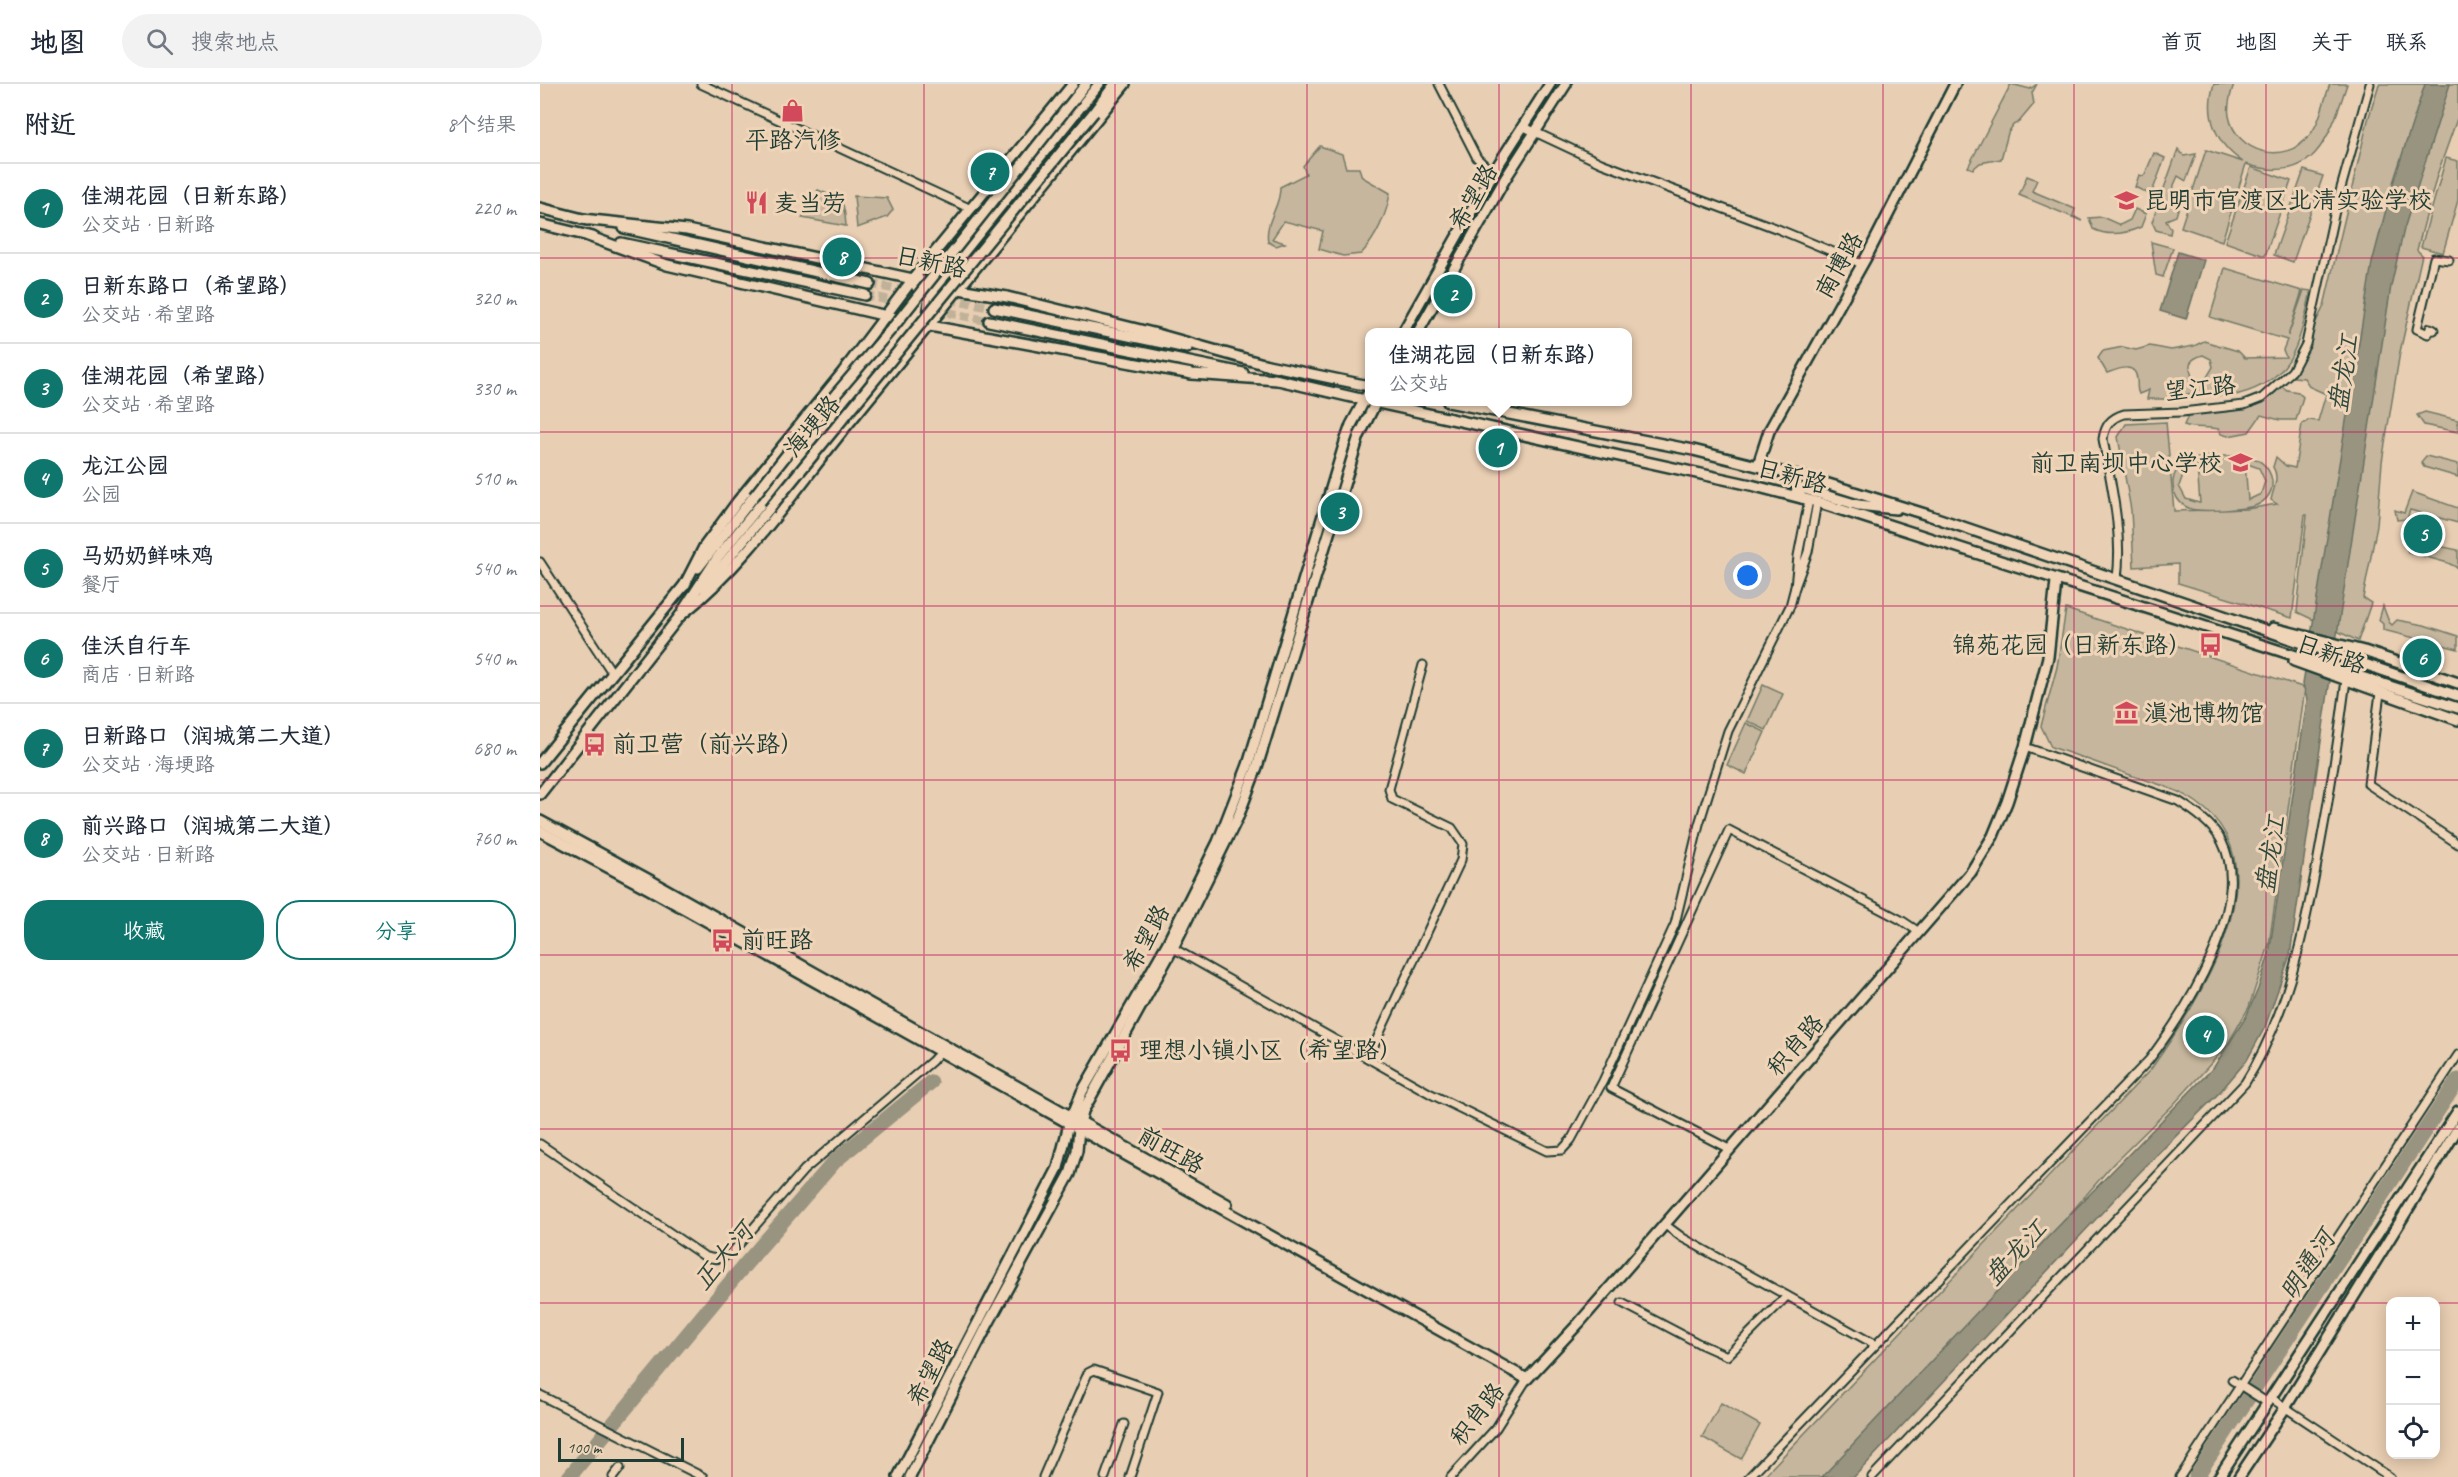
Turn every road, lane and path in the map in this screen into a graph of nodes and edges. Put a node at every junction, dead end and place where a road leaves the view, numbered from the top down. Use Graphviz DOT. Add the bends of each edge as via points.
graph roads {
  1 [pos="701,84"];
  2 [pos="1074,84"];
  3 [pos="1086,84"];
  4 [pos="1099,84"];
  5 [pos="1115,84"];
  6 [pos="1125,84"];
  7 [pos="1439,84"];
  8 [pos="1550,84"];
  9 [pos="1566,84"];
  10 [pos="1955,84"];
  11 [pos="2370,84"];
  12 [pos="1522,126"];
  13 [pos="1533,133"];
  14 [pos="1493,173"];
  15 [pos="540,208"];
  16 [pos="971,209"];
  17 [pos="582,219"];
  18 [pos="540,224"];
  19 [pos="588,236"];
  20 [pos="2449,260"];
  21 [pos="1862,264"];
  22 [pos="913,279"];
  23 [pos="870,284"];
  24 [pos="938,284"];
  25 [pos="959,289"];
  26 [pos="866,296"];
  27 [pos="994,308"];
  28 [pos="885,315"];
  29 [pos="910,321"];
  30 [pos="989,321"];
  31 [pos="930,326"];
  32 [pos="1406,328"];
  33 [pos="1421,328"];
  34 [pos="2434,330"];
  35 [pos="1267,365"];
  36 [pos="1278,380"];
  37 [pos="1365,385"];
  38 [pos="1365,398"];
  39 [pos="1367,406"];
  40 [pos="1369,406"];
  41 [pos="1402,406"];
  42 [pos="1468,406"];
  43 [pos="1758,465"];
  44 [pos="1810,500"];
  45 [pos="1919,512"];
  46 [pos="540,562"];
  47 [pos="2117,579"];
  48 [pos="2056,580"];
  49 [pos="684,586"];
  50 [pos="680,616"];
  51 [pos="2303,640"];
  52 [pos="1423,665"];
  53 [pos="613,674"];
  54 [pos="2347,676"];
  55 [pos="2458,683"];
  56 [pos="2380,693"];
  57 [pos="2458,696"];
  58 [pos="2458,708"];
  59 [pos="2458,720"];
  60 [pos="2025,747"];
  61 [pos="540,763"];
  62 [pos="540,794"];
  63 [pos="540,821"];
  64 [pos="540,831"];
  65 [pos="2458,844"];
  66 [pos="1919,932"];
  67 [pos="1173,948"];
  68 [pos="940,1052"];
  69 [pos="2458,1055"];
  70 [pos="1368,1058"];
  71 [pos="2458,1111"];
  72 [pos="1070,1120"];
  73 [pos="1079,1125"];
  74 [pos="2458,1128"];
  75 [pos="540,1144"];
  76 [pos="1729,1149"];
  77 [pos="1664,1224"];
  78 [pos="1787,1296"];
  79 [pos="1622,1303"];
  80 [pos="1874,1344"];
  81 [pos="1529,1377"];
  82 [pos="2232,1380"];
  83 [pos="2243,1387"];
  84 [pos="540,1395"];
  85 [pos="2269,1400"];
  86 [pos="2285,1408"];
  87 [pos="933,1421"];
  88 [pos="1124,1424"];
  89 [pos="620,1468"];
  90 [pos="613,1477"];
  91 [pos="703,1477"];
  92 [pos="898,1477"];
  93 [pos="910,1477"];
  94 [pos="1043,1477"];
  95 [pos="1105,1477"];
  96 [pos="1130,1477"];
  97 [pos="1451,1477"];
  98 [pos="1749,1477"];
  99 [pos="1872,1477"];
  100 [pos="2180,1477"];
  101 [pos="2219,1477"];
  102 [pos="2239,1477"];
  103 [pos="2390,1477"];
  1 -- 16 [label="street"];
  2 -- 16 [label="main road"];
  3 -- 49 [label="main road, 海埂路, bridge"];
  4 -- 24 [label="main road"];
  5 -- 50 [label="main road, 海埂路, bridge"];
  6 -- 25 [label="main road"];
  7 -- 14 [label="street" via="1477,158"];
  8 -- 12 [label="main road, 希望路"];
  9 -- 13 [label="main road, 希望路"];
  10 -- 21 [label="main road, 南博路"];
  11 -- 47 [label="street, 望江路" via="2336,206 2306,344 2292,371 2262,398 2244,405 2124,414 2116,416 2105,430 2103,439 2119,527"];
  12 -- 13 [label="street"];
  12 -- 14 [label="main road, 希望路"];
  13 -- 21 [label="street"];
  13 -- 33 [label="main road, 希望路"];
  14 -- 32 [label="main road, 希望路"];
  15 -- 17 [label="main road, 日新路"];
  16 -- 22 [label="main road"];
  17 -- 22 [label="main road, 日新路" via="687,230"];
  17 -- 23 [label="main road, 日新路"];
  18 -- 19 [label="main road"];
  19 -- 26 [label="main road"];
  19 -- 28 [label="main road" via="667,265"];
  20 -- 34 [label="street" via="2434,258 2417,329 2428,334 2430,328"];
  21 -- 43 [label="main road, 南博路" via="1769,431"];
  22 -- 24 [label="main road, 日新路"];
  22 -- 28 [label="main road"];
  22 -- 29 [label="main road" via="920,299"];
  24 -- 25 [label="main road, 日新路"];
  24 -- 31 [label="main road" via="928,305"];
  25 -- 31 [label="main road"];
  25 -- 35 [label="main road, 日新路" via="1134,328"];
  27 -- 35 [label="main road, 日新路"];
  28 -- 29 [label="main road"];
  28 -- 49 [label="main road" via="724,519"];
  29 -- 31 [label="main road"];
  29 -- 50 [label="main road" via="718,557"];
  30 -- 36 [label="main road, 日新路"];
  31 -- 36 [label="main road" via="1192,374"];
  31 -- 50 [label="main road" via="760,538 710,592"];
  35 -- 37 [label="main road, 日新路"];
  36 -- 38 [label="main road, 日新路"];
  39 -- 72 [label="main road, 希望路" via="1345,442 1229,816 1167,944 1082,1092"];
  40 -- 67 [label="main road, 希望路" via="1257,767 1238,817"];
  41 -- 44 [label="main road, 日新路"];
  42 -- 43 [label="main road, 日新路"];
  43 -- 45 [label="main road, 日新路"];
  44 -- 45 [label="main road" via="1796,492 1798,487 1858,505"];
  44 -- 48 [label="main road, 日新路"];
  44 -- 70 [label="street" via="1795,587 1786,615 1728,731 1699,824 1675,924 1603,1081 1567,1147 1547,1151"];
  45 -- 47 [label="main road, 日新路"];
  46 -- 53 [label="street"];
  47 -- 51 [label="main road, 日新路"];
  48 -- 54 [label="main road, 日新路"];
  48 -- 60 [label="main road, 积肖路" via="2048,657"];
  49 -- 53 [label="main road, 海埂路"];
  50 -- 62 [label="main road, 海埂路"];
  51 -- 55 [label="main road, 日新路" via="2352,648"];
  51 -- 57 [label="main road, 日新路"];
  52 -- 70 [label="street" via="1389,789 1392,798 1452,828 1462,844 1461,860"];
  53 -- 61 [label="main road, 海埂路"];
  54 -- 56 [label="main road, 日新路"];
  54 -- 58 [label="main road, 日新路" via="2365,678"];
  54 -- 99 [label="street" via="2307,916 2288,986 2257,1064 2237,1092"];
  56 -- 59 [label="main road, 日新路"];
  56 -- 65 [label="street" via="2368,784"];
  60 -- 66 [label="main road, 积肖路" via="1993,837 1971,872"];
  60 -- 80 [label="street" via="2192,809 2222,842 2228,862 2230,883 2224,921 2196,991 2149,1060"];
  63 -- 72 [label="main road, 前旺路"];
  64 -- 68 [label="main road, 前旺路"];
  66 -- 76 [label="main road, 积肖路"];
  66 -- 76 [label="street" via="1729,830 1611,1088"];
  67 -- 70 [label="street"];
  67 -- 73 [label="main road, 希望路" via="1092,1094"];
  68 -- 72 [label="main road, 前旺路"];
  68 -- 75 [label="street" via="804,1170 725,1258 704,1256"];
  69 -- 83 [label="street"];
  71 -- 85 [label="main road"];
  72 -- 73 [label="main road, 前旺路"];
  72 -- 87 [label="main road, 希望路" via="1058,1168"];
  73 -- 81 [label="main road, 前旺路"];
  73 -- 87 [label="main road, 希望路" via="1070,1174"];
  74 -- 86 [label="main road"];
  76 -- 77 [label="main road, 积肖路"];
  77 -- 78 [label="street"];
  77 -- 81 [label="main road, 积肖路"];
  78 -- 79 [label="street" via="1727,1356"];
  78 -- 80 [label="street"];
  80 -- 98 [label="street"];
  81 -- 97 [label="street, 积肖路" via="1496,1428"];
  82 -- 83 [label="street"];
  83 -- 85 [label="street"];
  83 -- 100 [label="street"];
  84 -- 91 [label="street"];
  85 -- 86 [label="street"];
  85 -- 101 [label="main road"];
  86 -- 102 [label="main road"];
  86 -- 103 [label="street"];
  87 -- 92 [label="main road, 希望路"];
  87 -- 93 [label="main road, 希望路"];
  88 -- 95 [label="street"];
  89 -- 90 [label="street"];
  94 -- 96 [label="street" via="1088,1373 1094,1370 1158,1392"];
}
